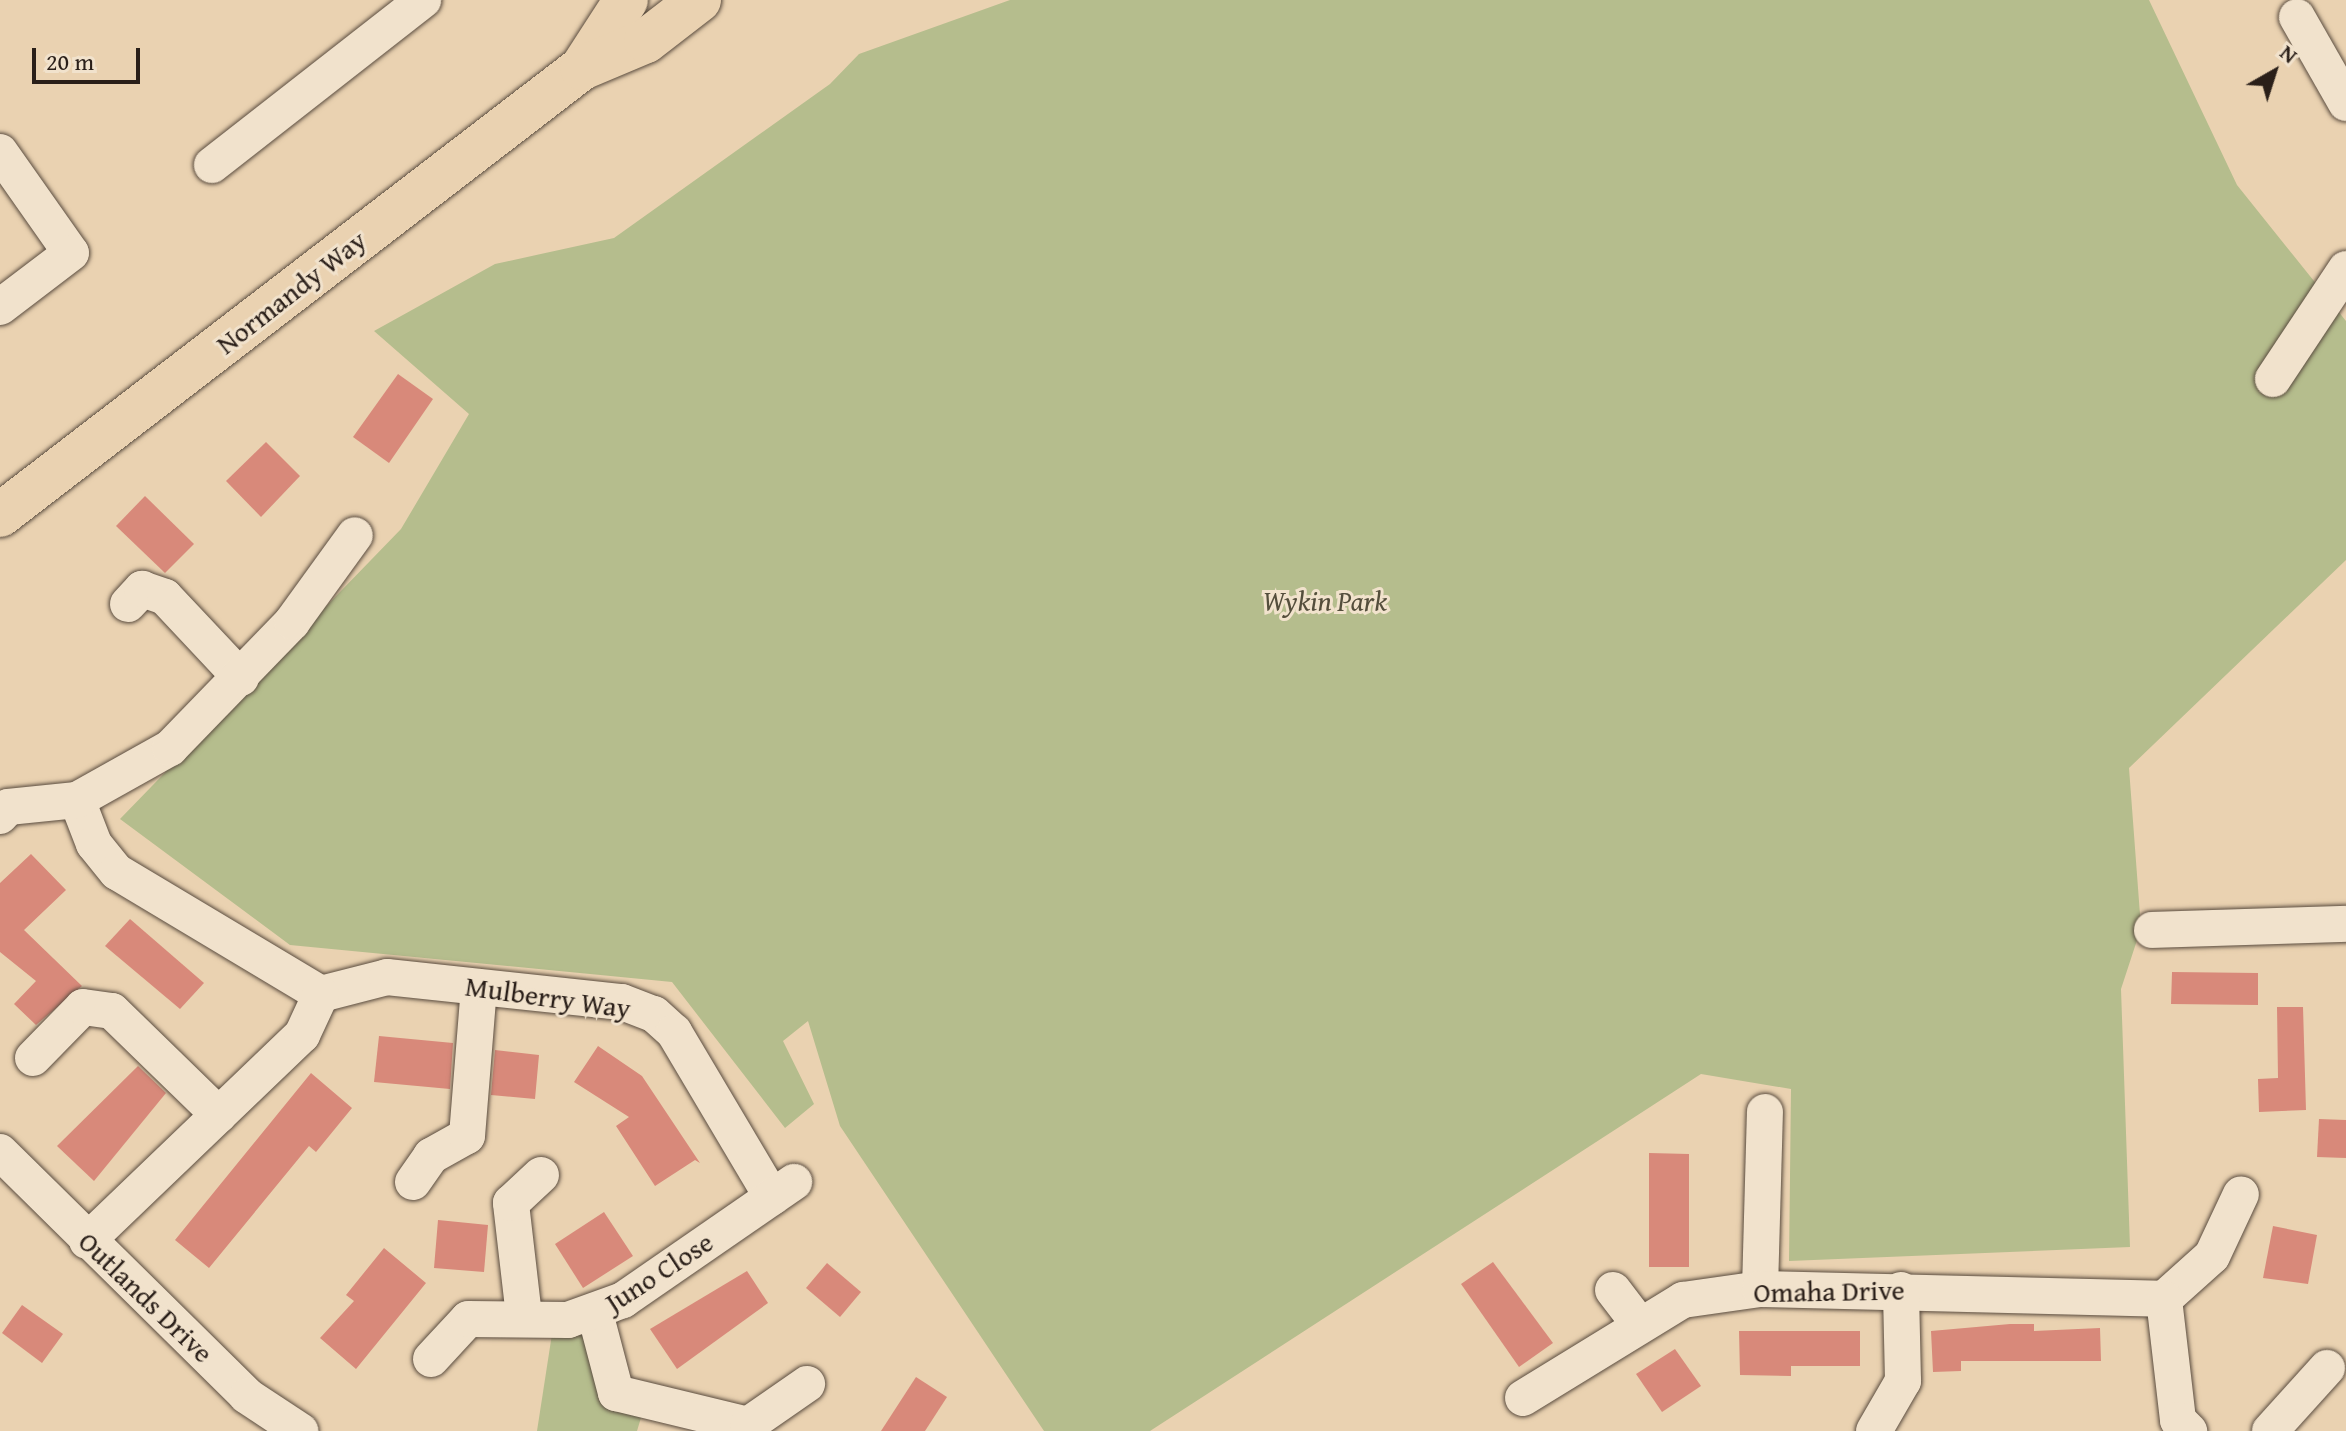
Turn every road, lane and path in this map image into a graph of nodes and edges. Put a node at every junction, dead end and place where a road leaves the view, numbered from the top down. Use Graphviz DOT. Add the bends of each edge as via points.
graph roads {
  1 [pos="626,0"];
  2 [pos="699,0"];
  3 [pos="419,3"];
  4 [pos="2297,17"];
  5 [pos="582,68"];
  6 [pos="2346,103"];
  7 [pos="0,152"];
  8 [pos="212,165"];
  9 [pos="2346,269"];
  10 [pos="0,307"];
  11 [pos="2273,379"];
  12 [pos="0,515"];
  13 [pos="355,535"];
  14 [pos="128,604"];
  15 [pos="241,678"];
  16 [pos="77,800"];
  17 [pos="3,804"];
  18 [pos="2346,924"];
  19 [pos="2152,930"];
  20 [pos="479,987"];
  21 [pos="321,994"];
  22 [pos="33,1058"];
  23 [pos="1765,1112"];
  24 [pos="219,1115"];
  25 [pos="0,1152"];
  26 [pos="541,1175"];
  27 [pos="413,1182"];
  28 [pos="783,1189"];
  29 [pos="2241,1194"];
  30 [pos="87,1241"];
  31 [pos="1760,1289"];
  32 [pos="1613,1290"];
  33 [pos="1901,1290"];
  34 [pos="2164,1299"];
  35 [pos="595,1313"];
  36 [pos="524,1316"];
  37 [pos="1639,1324"];
  38 [pos="431,1359"];
  39 [pos="2327,1368"];
  40 [pos="807,1384"];
  41 [pos="1523,1398"];
  42 [pos="300,1431"];
  43 [pos="1874,1431"];
  44 [pos="2189,1431"];
  45 [pos="2270,1431"];
  1 -- 5 [label="main road, Normandy Way"];
  2 -- 5 [label="main road, Normandy Way" via="646,41"];
  3 -- 8 [label="street"];
  4 -- 6 [label="street"];
  5 -- 12 [label="main road, Normandy Way"];
  7 -- 10 [label="street" via="71,253"];
  9 -- 11 [label="street"];
  13 -- 15 [label="street" via="292,622"];
  14 -- 15 [label="street" via="142,589 165,597"];
  15 -- 16 [label="street" via="170,748"];
  16 -- 17 [label="street"];
  16 -- 21 [label="street" via="94,844 117,872"];
  18 -- 19 [label="street"];
  20 -- 21 [label="street, Mulberry Way" via="387,977"];
  20 -- 27 [label="street" via="467,1136 431,1156"];
  20 -- 28 [label="street, Mulberry Way" via="622,1002 654,1014 674,1032"];
  21 -- 24 [label="street" via="302,1035"];
  22 -- 24 [label="street" via="83,1007 112,1011"];
  23 -- 31 [label="street"];
  24 -- 30 [label="street"];
  25 -- 30 [label="street, Outlands Drive"];
  26 -- 36 [label="street" via="511,1203"];
  28 -- 35 [label="street, Juno Close"];
  29 -- 34 [label="street" via="2212,1256"];
  30 -- 42 [label="street, Outlands Drive" via="247,1396"];
  31 -- 33 [label="street, Omaha Drive"];
  31 -- 37 [label="street, Omaha Drive" via="1683,1300"];
  32 -- 37 [label="street"];
  33 -- 34 [label="street, Omaha Drive"];
  33 -- 43 [label="street" via="1903,1381"];
  34 -- 44 [label="street" via="2178,1420"];
  35 -- 36 [label="street, Juno Close" via="568,1320"];
  35 -- 40 [label="street" via="616,1393 748,1425"];
  36 -- 38 [label="street, Juno Close" via="468,1319"];
  37 -- 41 [label="street, Omaha Drive"];
  39 -- 45 [label="street"];
}
